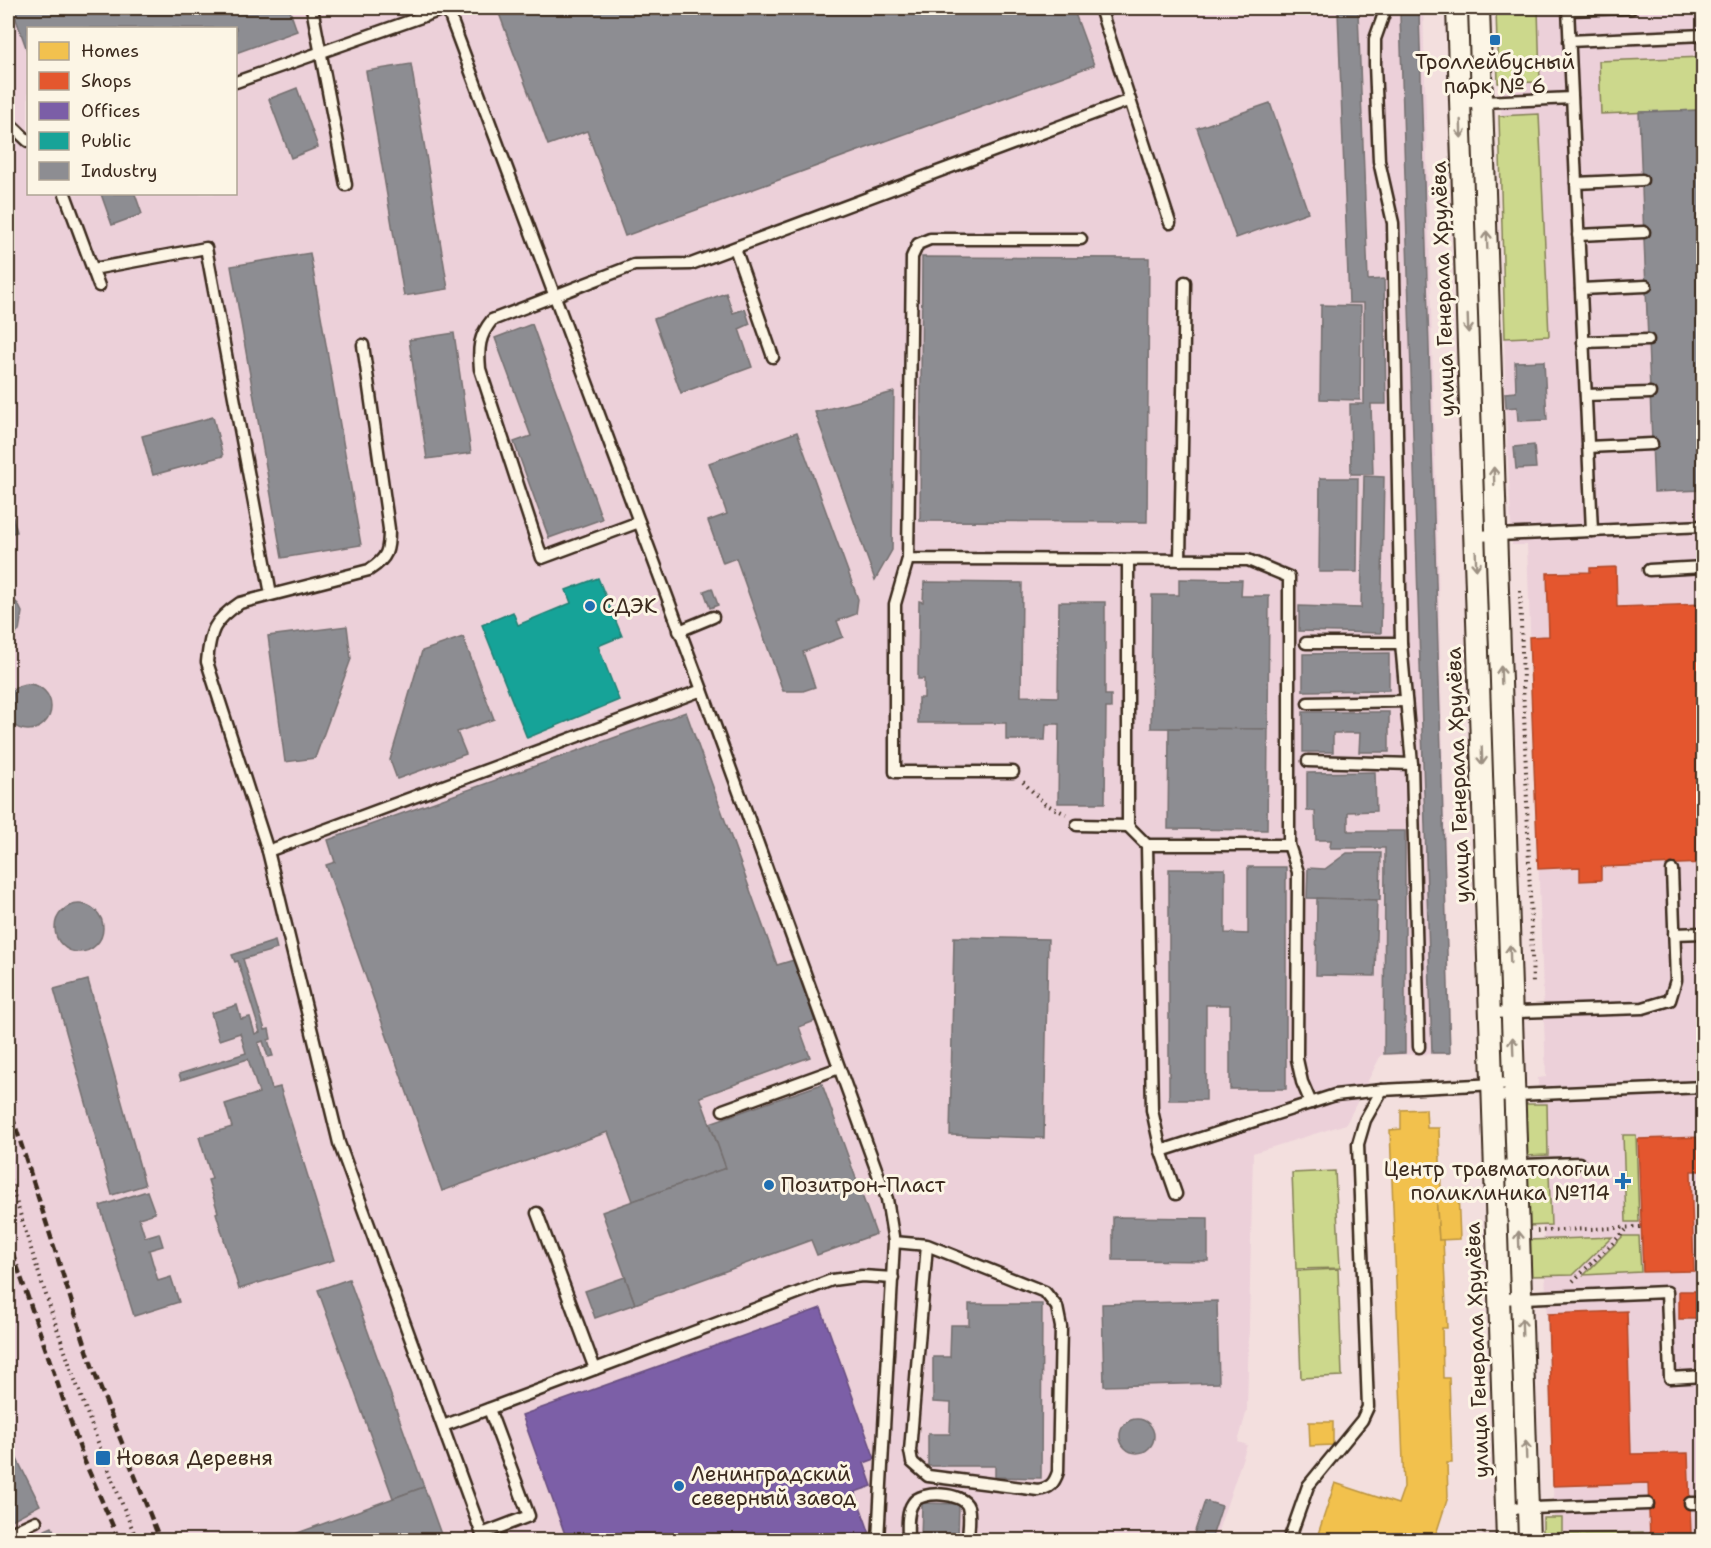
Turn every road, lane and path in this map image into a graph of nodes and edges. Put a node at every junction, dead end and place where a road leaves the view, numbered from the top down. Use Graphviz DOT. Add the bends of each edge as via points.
graph roads {
  1 [pos="312,8"];
  2 [pos="447,8"];
  3 [pos="1100,8"];
  4 [pos="1386,8"];
  5 [pos="1457,8"];
  6 [pos="1479,8"];
  7 [pos="1631,8"];
  8 [pos="1568,9"];
  9 [pos="1704,35"];
  10 [pos="1569,41"];
  11 [pos="321,51"];
  12 [pos="237,82"];
  13 [pos="1572,98"];
  14 [pos="1130,100"];
  15 [pos="1482,102"];
  16 [pos="1461,103"];
  17 [pos="8,122"];
  18 [pos="27,140"];
  19 [pos="1642,180"];
  20 [pos="1576,183"];
  21 [pos="346,185"];
  22 [pos="65,195"];
  23 [pos="1170,223"];
  24 [pos="1644,232"];
  25 [pos="1578,235"];
  26 [pos="1081,239"];
  27 [pos="735,248"];
  28 [pos="93,269"];
  29 [pos="1185,282"];
  30 [pos="99,286"];
  31 [pos="1646,286"];
  32 [pos="1581,289"];
  33 [pos="555,296"];
  34 [pos="1648,340"];
  35 [pos="1583,342"];
  36 [pos="363,345"];
  37 [pos="773,357"];
  38 [pos="1650,393"];
  39 [pos="1586,395"];
  40 [pos="1652,444"];
  41 [pos="1588,447"];
  42 [pos="639,522"];
  43 [pos="1704,526"];
  44 [pos="1592,531"];
  45 [pos="1496,535"];
  46 [pos="1475,536"];
  47 [pos="908,559"];
  48 [pos="1128,560"];
  49 [pos="1180,560"];
  50 [pos="1704,567"];
  51 [pos="1649,570"];
  52 [pos="271,594"];
  53 [pos="713,617"];
  54 [pos="1524,629"];
  55 [pos="679,631"];
  56 [pos="1306,643"];
  57 [pos="1401,643"];
  58 [pos="702,690"];
  59 [pos="1406,701"];
  60 [pos="1308,703"];
  61 [pos="1308,761"];
  62 [pos="1412,764"];
  63 [pos="1013,772"];
  64 [pos="1077,825"];
  65 [pos="1128,826"];
  66 [pos="1147,845"];
  67 [pos="1289,845"];
  68 [pos="268,851"];
  69 [pos="1672,870"];
  70 [pos="1704,933"];
  71 [pos="1674,934"];
  72 [pos="1534,1011"];
  73 [pos="1512,1012"];
  74 [pos="1490,1013"];
  75 [pos="1419,1047"];
  76 [pos="839,1068"];
  77 [pos="1704,1087"];
  78 [pos="1514,1089"];
  79 [pos="1382,1090"];
  80 [pos="1493,1090"];
  81 [pos="1311,1103"];
  82 [pos="723,1110"];
  83 [pos="1161,1152"];
  84 [pos="1579,1162"];
  85 [pos="1517,1165"];
  86 [pos="1495,1166"];
  87 [pos="8,1174"];
  88 [pos="1176,1194"];
  89 [pos="537,1213"];
  90 [pos="1641,1227"];
  91 [pos="1628,1228"];
  92 [pos="1536,1231"];
  93 [pos="894,1242"];
  94 [pos="927,1245"];
  95 [pos="893,1278"];
  96 [pos="1555,1298"];
  97 [pos="1500,1299"];
  98 [pos="1521,1299"];
  99 [pos="595,1369"];
  100 [pos="1704,1376"];
  101 [pos="489,1409"];
  102 [pos="443,1426"];
  103 [pos="1690,1503"];
  104 [pos="1704,1503"];
  105 [pos="1648,1504"];
  106 [pos="1528,1508"];
  107 [pos="1506,1509"];
  108 [pos="36,1521"];
  109 [pos="8,1534"];
  110 [pos="483,1537"];
  111 [pos="137,1540"];
  112 [pos="878,1540"];
  113 [pos="908,1540"];
  114 [pos="968,1540"];
  115 [pos="1289,1540"];
  116 [pos="1507,1540"];
  117 [pos="1529,1540"];
  1 -- 11 [label="lane"];
  2 -- 11 [label="lane"];
  2 -- 33 [label="lane"];
  3 -- 14 [label="lane"];
  4 -- 57 [label="lane" via="1375,39 1375,64 1379,162 1393,223"];
  5 -- 16 [label="street, улица Генерала Хрулёва"];
  6 -- 15 [label="street"];
  7 -- 8 [label="lane"];
  8 -- 10 [label="lane"];
  9 -- 10 [label="lane"];
  10 -- 13 [label="lane"];
  11 -- 12 [label="lane"];
  11 -- 21 [label="lane"];
  13 -- 15 [label="lane"];
  13 -- 20 [label="lane"];
  14 -- 23 [label="lane"];
  14 -- 27 [label="lane"];
  15 -- 16 [label="lane"];
  45 -- 15 [label="street, one-way"];
  16 -- 46 [label="street, улица Генерала Хрулёва, one-way"];
  17 -- 18 [label="lane"];
  19 -- 20 [label="lane"];
  20 -- 25 [label="lane"];
  22 -- 28 [label="lane"];
  24 -- 25 [label="lane"];
  25 -- 32 [label="lane"];
  26 -- 47 [label="lane" via="930,239 918,244 912,257"];
  27 -- 33 [label="lane" via="691,264 634,265"];
  27 -- 37 [label="lane"];
  28 -- 30 [label="lane"];
  28 -- 52 [label="lane" via="206,248"];
  29 -- 49 [label="lane"];
  31 -- 32 [label="lane"];
  32 -- 35 [label="lane"];
  33 -- 42 [label="lane"];
  33 -- 42 [label="lane" via="492,320 482,333 478,350 480,369 542,558"];
  34 -- 35 [label="lane"];
  35 -- 39 [label="lane"];
  36 -- 52 [label="lane" via="389,546 383,561 369,570"];
  38 -- 39 [label="lane"];
  39 -- 41 [label="lane"];
  40 -- 41 [label="lane"];
  41 -- 44 [label="lane"];
  42 -- 55 [label="lane"];
  43 -- 44 [label="lane"];
  44 -- 45 [label="lane"];
  45 -- 46 [label="lane"];
  73 -- 45 [label="street, one-way"];
  46 -- 74 [label="street, улица Генерала Хрулёва, one-way"];
  47 -- 48 [label="lane"];
  47 -- 63 [label="lane" via="895,604 895,772"];
  48 -- 49 [label="lane"];
  48 -- 65 [label="lane"];
  49 -- 67 [label="lane" via="1248,561 1289,577"];
  50 -- 51 [label="lane"];
  52 -- 68 [label="lane" via="240,603 222,615 209,634 207,662"];
  53 -- 55 [label="lane"];
  54 -- 72 [label="path"];
  55 -- 58 [label="lane"];
  56 -- 57 [label="lane"];
  57 -- 59 [label="lane"];
  58 -- 68 [label="lane"];
  58 -- 76 [label="lane"];
  59 -- 60 [label="lane"];
  59 -- 62 [label="lane"];
  61 -- 62 [label="lane"];
  62 -- 75 [label="lane"];
  63 -- 64 [label="path" via="1045,804 1063,811"];
  64 -- 65 [label="lane"];
  65 -- 66 [label="lane"];
  66 -- 67 [label="lane"];
  66 -- 83 [label="lane" via="1152,1110"];
  67 -- 81 [label="lane" via="1298,872 1297,1059"];
  68 -- 102 [label="lane" via="339,1143"];
  69 -- 71 [label="lane"];
  70 -- 71 [label="lane"];
  71 -- 72 [label="lane" via="1676,980 1673,994 1665,1004"];
  72 -- 73 [label="lane"];
  73 -- 74 [label="lane"];
  78 -- 73 [label="street, one-way"];
  74 -- 80 [label="street, улица Генерала Хрулёва"];
  76 -- 82 [label="lane"];
  76 -- 93 [label="lane" via="887,1199"];
  77 -- 78 [label="lane"];
  78 -- 80 [label="lane"];
  78 -- 85 [label="street"];
  79 -- 80 [label="lane"];
  79 -- 81 [label="lane"];
  79 -- 115 [label="lane" via="1365,1120 1358,1144 1368,1407 1362,1420 1308,1486"];
  80 -- 86 [label="street, улица Генерала Хрулёва"];
  81 -- 83 [label="lane"];
  83 -- 88 [label="lane"];
  84 -- 85 [label="lane"];
  85 -- 86 [label="lane"];
  98 -- 85 [label="street, one-way"];
  86 -- 97 [label="street, улица Генерала Хрулёва"];
  87 -- 111 [label="path" via="103,1458"];
  89 -- 99 [label="lane"];
  90 -- 91 [label="path"];
  91 -- 92 [label="path"];
  91 -- 96 [label="path"];
  93 -- 94 [label="lane"];
  93 -- 95 [label="lane"];
  94 -- 94 [label="lane" via="1045,1292 1057,1306 1061,1327 1058,1472 1048,1488 928,1476 912,1462"];
  95 -- 99 [label="lane" via="862,1276 832,1280"];
  95 -- 112 [label="lane"];
  96 -- 98 [label="lane"];
  96 -- 100 [label="lane" via="1667,1292 1670,1378"];
  97 -- 98 [label="lane"];
  97 -- 107 [label="street, улица Генерала Хрулёва"];
  106 -- 98 [label="street, one-way"];
  99 -- 101 [label="lane"];
  101 -- 102 [label="lane"];
  101 -- 110 [label="lane" via="529,1516"];
  102 -- 110 [label="lane"];
  103 -- 104 [label="lane"];
  105 -- 106 [label="lane"];
  106 -- 107 [label="lane"];
  106 -- 117 [label="street"];
  107 -- 116 [label="street, улица Генерала Хрулёва"];
  108 -- 109 [label="lane"];
  113 -- 114 [label="lane" via="912,1504 925,1496 963,1499 968,1506"];
}
